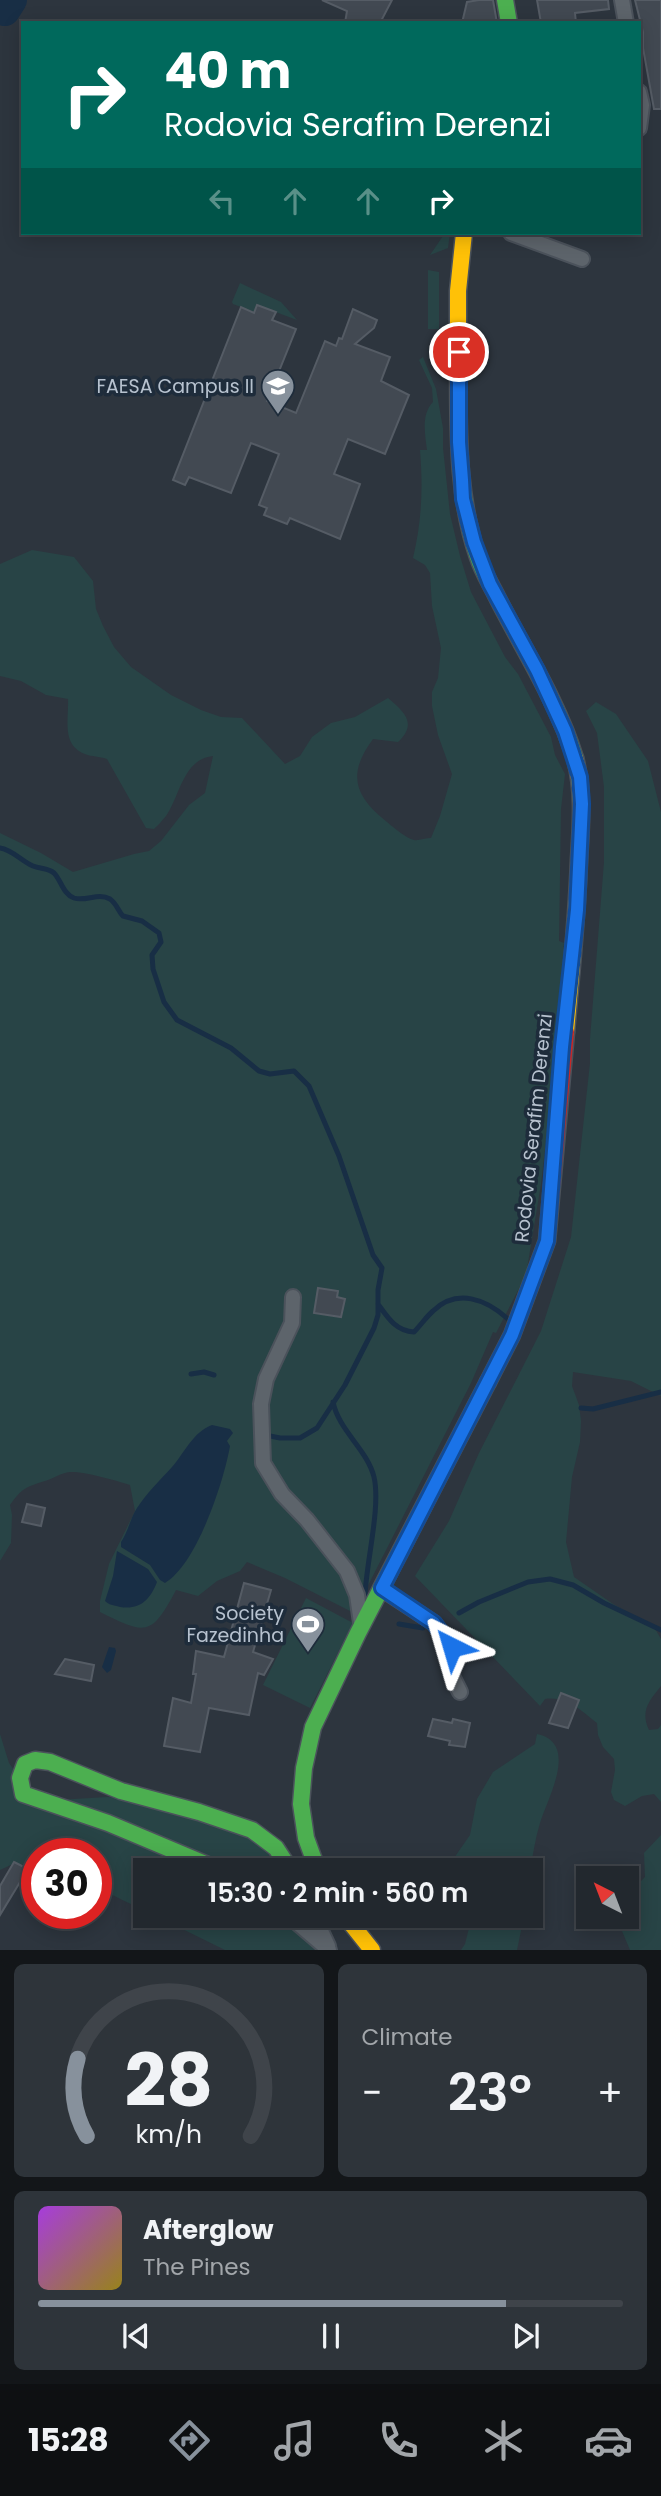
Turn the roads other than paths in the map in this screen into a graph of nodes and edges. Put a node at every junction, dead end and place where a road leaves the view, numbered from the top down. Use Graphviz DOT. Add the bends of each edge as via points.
graph roads {
  1 [pos="506,0"];
  2 [pos="622,0"];
  3 [pos="509,21"];
  4 [pos="626,21"];
  5 [pos="464,235"];
  6 [pos="516,235"];
  7 [pos="582,259"];
  8 [pos="293,1297"];
  9 [pos="382,1588"];
  10 [pos="361,1623"];
  11 [pos="460,1692"];
  12 [pos="191,1858"];
  13 [pos="281,1858"];
  14 [pos="312,1858"];
  15 [pos="303,1928"];
  16 [pos="320,1928"];
  17 [pos="355,1928"];
  18 [pos="330,1950"];
  19 [pos="372,1950"];
  1 -- 3 [label="main road"];
  2 -- 4 [label="street"];
  5 -- 9 [label="main road, Rodovia Serafim Derenzi" via="458,291 463,499 478,558 537,670 574,755 582,804 577,910 547,1241 512,1335"];
  6 -- 7 [label="street"];
  8 -- 10 [label="street" via="292,1323 266,1379 261,1404 263,1464 282,1494 347,1571"];
  9 -- 10 [label="main road, Rodovia Serafim Derenzi"];
  9 -- 11 [label="street" via="434,1623 452,1647 452,1675"];
  10 -- 14 [label="main road, Rodovia Serafim Derenzi" via="312,1732 303,1772 301,1813"];
  12 -- 13 [label="main road" via="23,1794 19,1772 34,1759 108,1787 214,1816 256,1831"];
  15 -- 18 [label="street"];
  16 -- 18 [label="street"];
  17 -- 19 [label="main road"];
}
